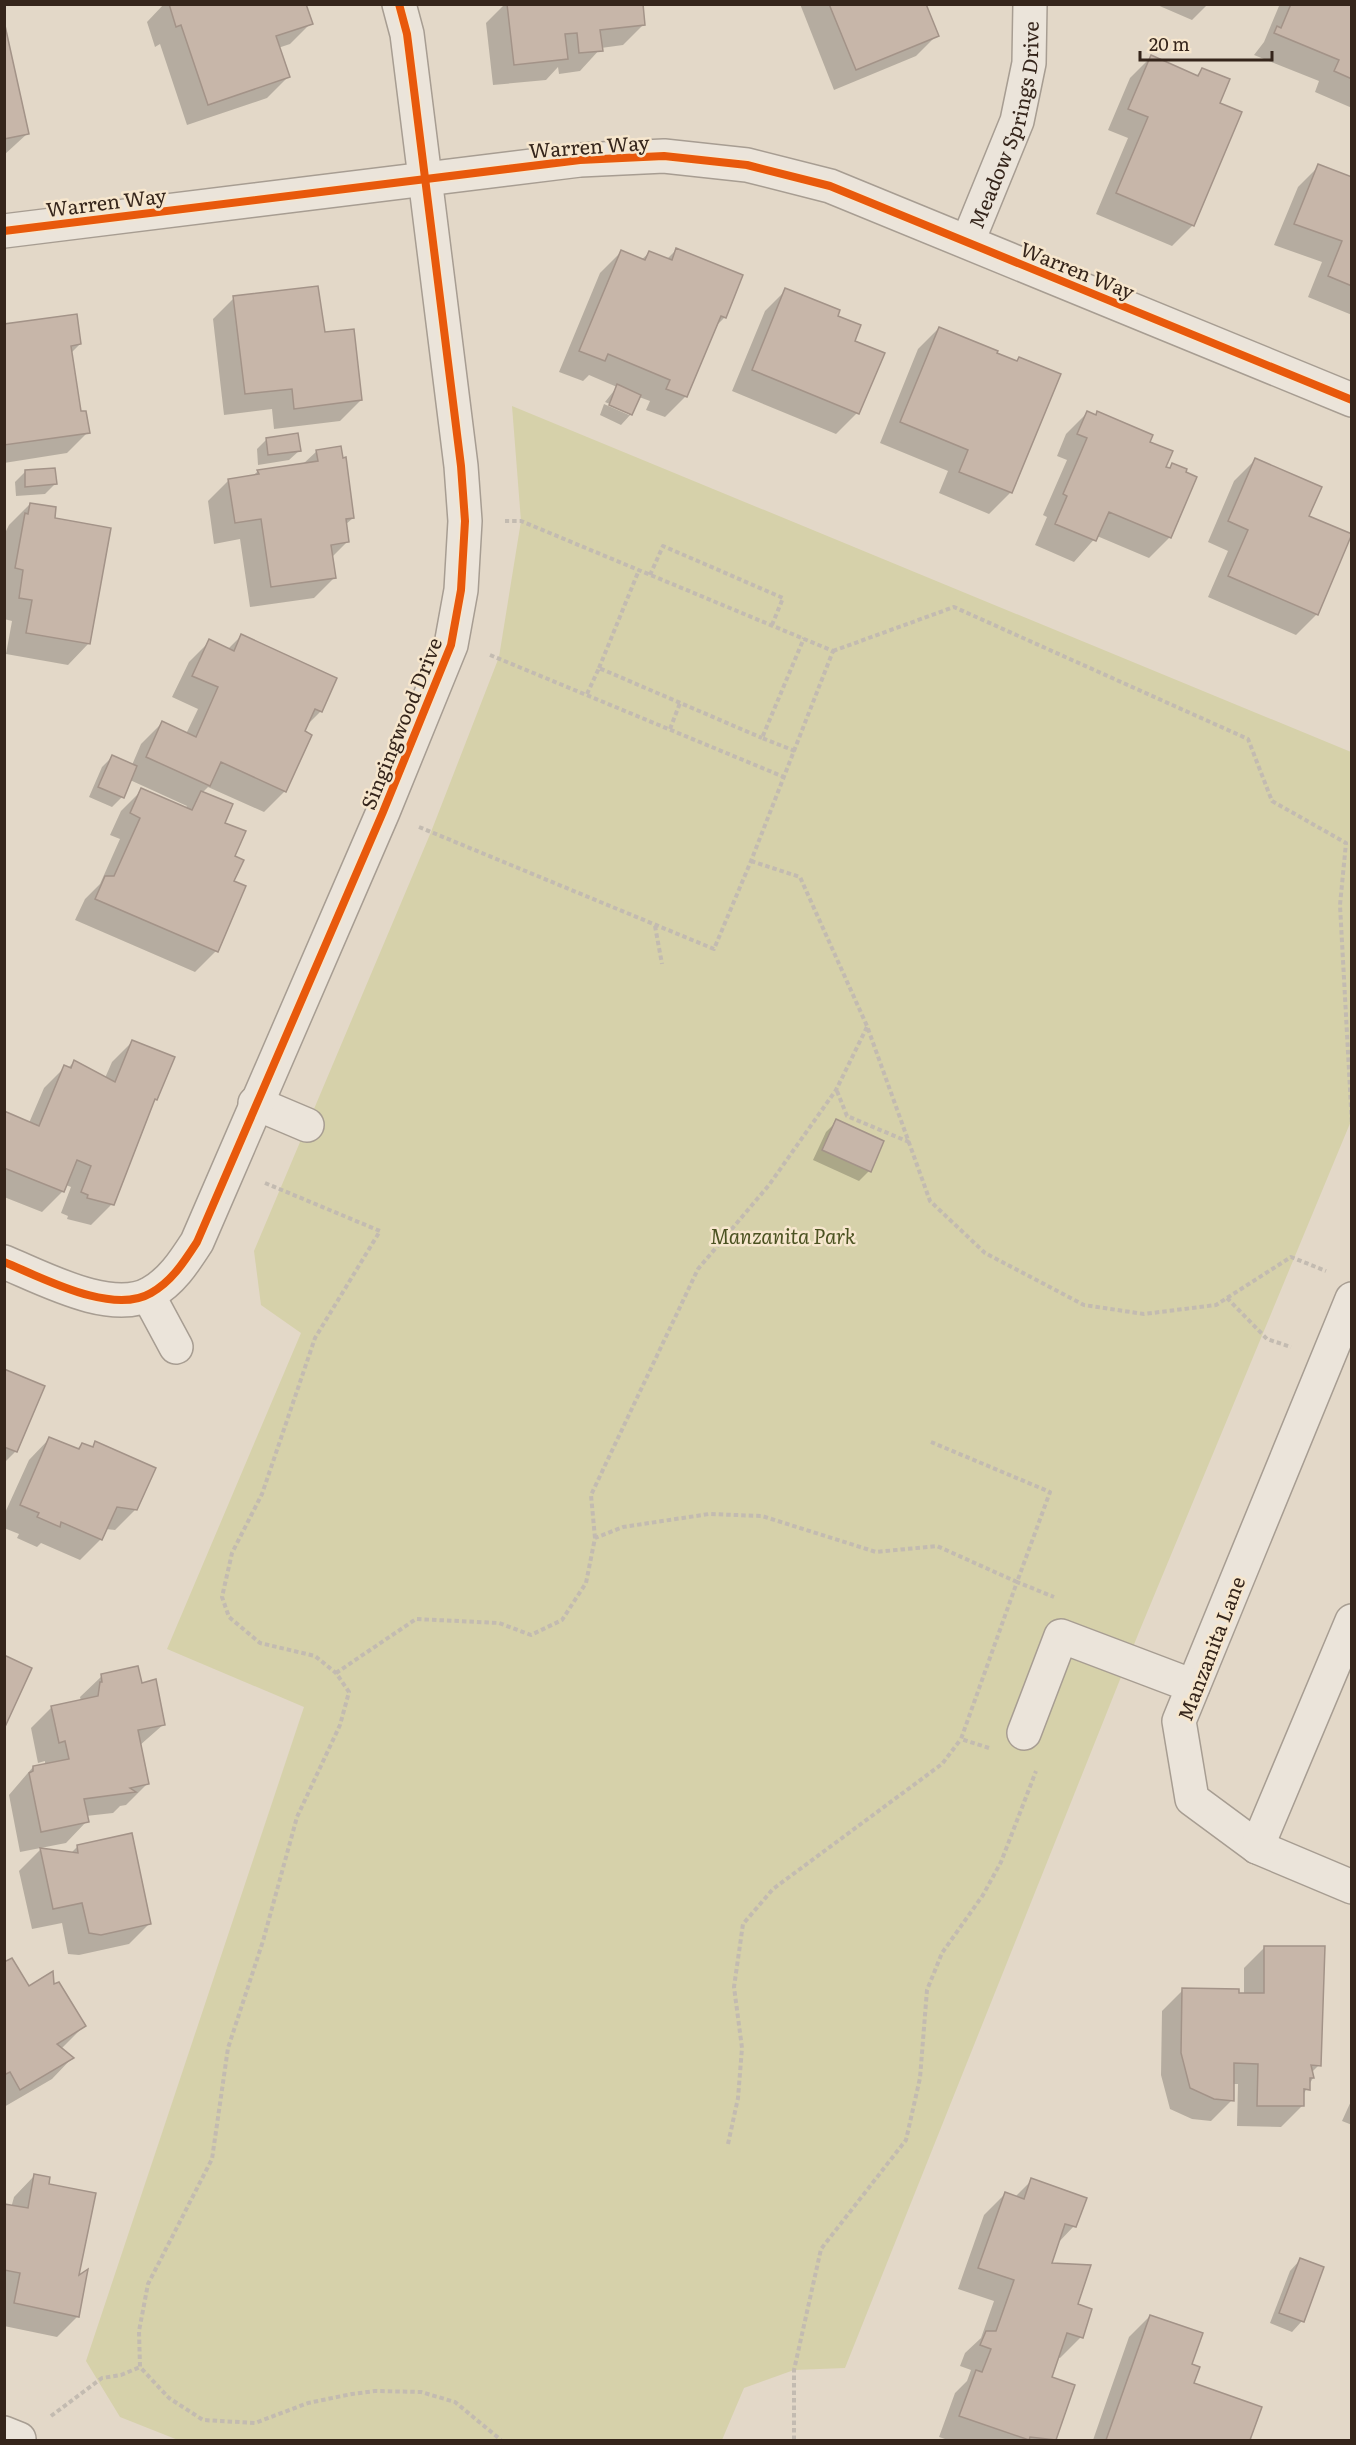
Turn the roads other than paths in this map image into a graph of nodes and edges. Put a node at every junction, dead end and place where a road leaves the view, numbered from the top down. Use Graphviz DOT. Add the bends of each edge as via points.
graph roads {
  1 [pos="399,4"];
  2 [pos="1030,4"];
  3 [pos="425,179"];
  4 [pos="4,231"];
  5 [pos="968,241"];
  6 [pos="1352,399"];
  7 [pos="255,1103"];
  8 [pos="307,1125"];
  9 [pos="4,1262"];
  10 [pos="148,1295"];
  11 [pos="1352,1299"];
  12 [pos="176,1347"];
  13 [pos="1352,1621"];
  14 [pos="1193,1686"];
  15 [pos="1024,1733"];
  16 [pos="1257,1847"];
  17 [pos="1352,1887"];
  1 -- 3 [label="street, Singingwood Drive"];
  2 -- 5 [label="street, Meadow Springs Drive" via="1029,63 1017,121"];
  3 -- 4 [label="street, Warren Way"];
  3 -- 5 [label="street, Warren Way" via="580,160 664,156 747,165 830,186"];
  3 -- 7 [label="street, Singingwood Drive" via="465,521 461,590 451,645"];
  5 -- 6 [label="street, Warren Way"];
  7 -- 8 [label="street"];
  7 -- 10 [label="street, Singingwood Drive" via="197,1242 179,1269"];
  9 -- 10 [label="street" via="92,1296 121,1299"];
  10 -- 12 [label="street"];
  11 -- 14 [label="street, Manzanita Lane"];
  13 -- 16 [label="street"];
  14 -- 15 [label="street" via="1061,1636"];
  14 -- 16 [label="street, Manzanita Lane" via="1179,1721 1192,1799"];
  16 -- 17 [label="street, Manzanita Lane"];
}
